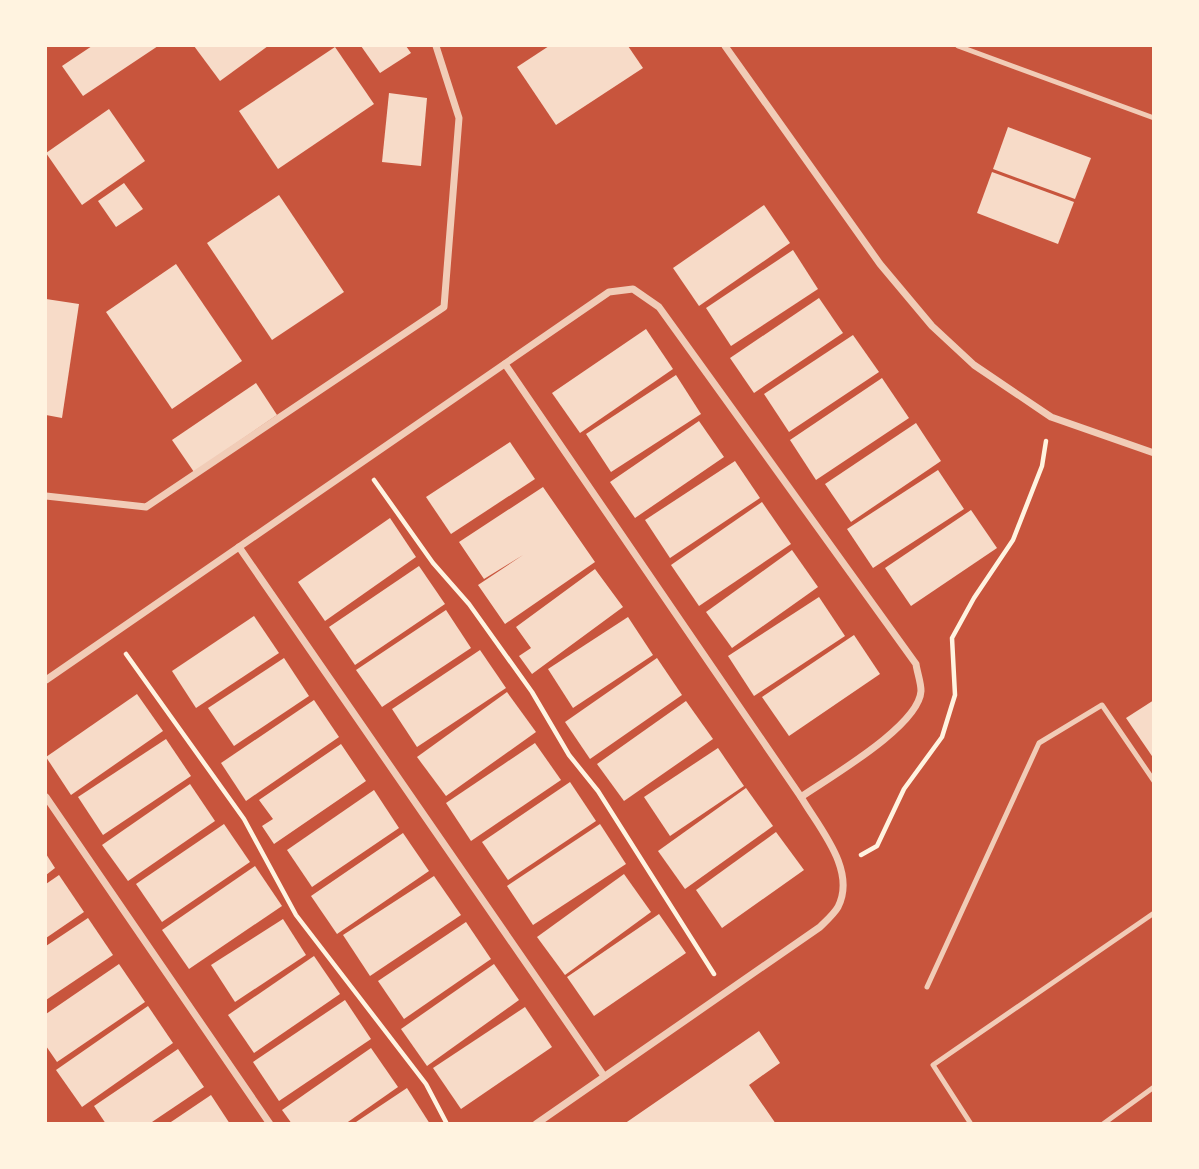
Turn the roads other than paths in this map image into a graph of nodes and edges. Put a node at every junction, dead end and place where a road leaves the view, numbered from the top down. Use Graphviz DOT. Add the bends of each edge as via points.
graph roads {
  1 [pos="436,46"];
  2 [pos="725,46"];
  3 [pos="958,46"];
  4 [pos="1153,118"];
  5 [pos="505,364"];
  6 [pos="1153,453"];
  7 [pos="46,496"];
  8 [pos="239,547"];
  9 [pos="46,680"];
  10 [pos="1153,781"];
  11 [pos="46,797"];
  12 [pos="801,797"];
  13 [pos="1153,913"];
  14 [pos="927,987"];
  15 [pos="604,1076"];
  16 [pos="1153,1087"];
  17 [pos="270,1124"];
  18 [pos="536,1124"];
  19 [pos="971,1124"];
  20 [pos="1103,1124"];
  1 -- 7 [label="street" via="459,118 444,307 146,507"];
  2 -- 6 [label="street" via="880,264 932,326 974,365 1051,417"];
  3 -- 4 [label="lane"];
  5 -- 8 [label="street"];
  5 -- 12 [label="street"];
  5 -- 12 [label="street" via="610,292 633,289 659,307 916,664 921,691 914,710 884,740"];
  8 -- 9 [label="street"];
  8 -- 15 [label="street"];
  10 -- 14 [label="lane" via="1102,705 1039,743"];
  11 -- 17 [label="street"];
  12 -- 15 [label="street" via="843,867 838,908 820,927"];
  13 -- 19 [label="lane" via="933,1065"];
  15 -- 18 [label="street"];
  16 -- 20 [label="lane"];
}
